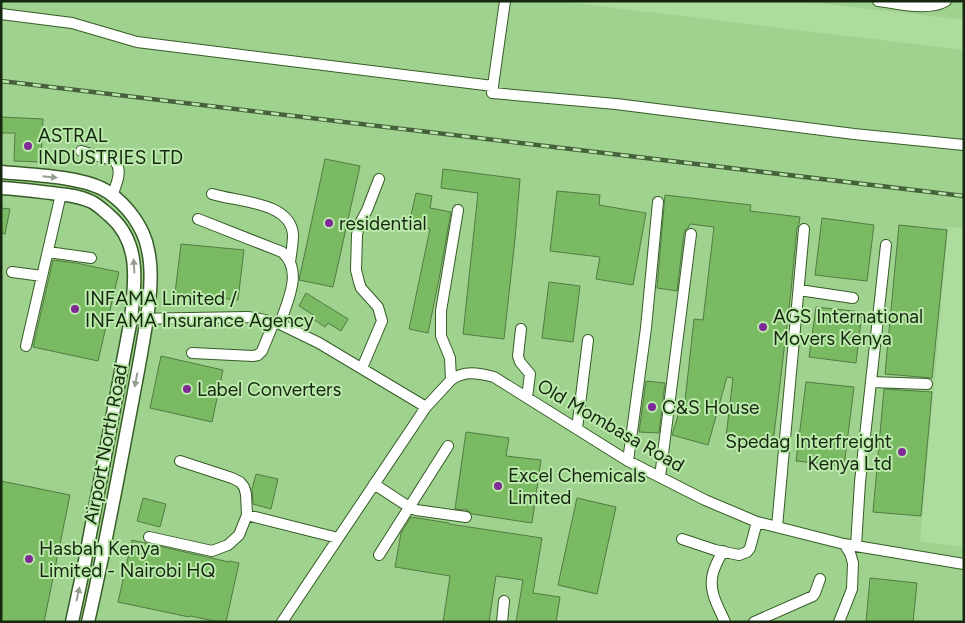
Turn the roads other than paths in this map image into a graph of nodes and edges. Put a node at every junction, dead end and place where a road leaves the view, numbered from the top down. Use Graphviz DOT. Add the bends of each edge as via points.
graph roads {
  1 [pos="505,1"];
  2 [pos="878,1"];
  3 [pos="946,1"];
  4 [pos="1,14"];
  5 [pos="493,86"];
  6 [pos="964,144"];
  7 [pos="81,151"];
  8 [pos="1,172"];
  9 [pos="379,179"];
  10 [pos="1,188"];
  11 [pos="61,194"];
  12 [pos="212,194"];
  13 [pos="112,196"];
  14 [pos="658,202"];
  15 [pos="458,210"];
  16 [pos="198,219"];
  17 [pos="804,229"];
  18 [pos="691,234"];
  19 [pos="886,245"];
  20 [pos="48,252"];
  21 [pos="91,258"];
  22 [pos="290,262"];
  23 [pos="12,272"];
  24 [pos="42,276"];
  25 [pos="799,290"];
  26 [pos="854,298"];
  27 [pos="147,318"];
  28 [pos="131,319"];
  29 [pos="277,323"];
  30 [pos="521,329"];
  31 [pos="588,340"];
  32 [pos="26,346"];
  33 [pos="192,353"];
  34 [pos="362,368"];
  35 [pos="451,380"];
  36 [pos="871,382"];
  37 [pos="927,384"];
  38 [pos="527,398"];
  39 [pos="426,407"];
  40 [pos="577,429"];
  41 [pos="448,446"];
  42 [pos="628,461"];
  43 [pos="180,462"];
  44 [pos="660,477"];
  45 [pos="374,484"];
  46 [pos="409,507"];
  47 [pos="247,515"];
  48 [pos="466,517"];
  49 [pos="757,522"];
  50 [pos="777,527"];
  51 [pos="150,537"];
  52 [pos="338,538"];
  53 [pos="682,539"];
  54 [pos="844,544"];
  55 [pos="856,546"];
  56 [pos="723,552"];
  57 [pos="379,555"];
  58 [pos="964,564"];
  59 [pos="84,566"];
  60 [pos="100,570"];
  61 [pos="820,579"];
  62 [pos="504,601"];
  63 [pos="72,622"];
  64 [pos="88,622"];
  65 [pos="282,622"];
  66 [pos="502,622"];
  67 [pos="725,622"];
  68 [pos="754,622"];
  69 [pos="839,622"];
  1 -- 5 [label="lane"];
  2 -- 3 [label="lane" via="924,6"];
  4 -- 5 [label="lane" via="72,23 137,42"];
  5 -- 6 [label="lane" via="492,93"];
  7 -- 13 [label="lane" via="115,161 118,165 120,170"];
  8 -- 13 [label="main road, one-way" via="82,182 101,188"];
  9 -- 34 [label="lane" via="357,235 359,282 378,307 382,321"];
  10 -- 11 [label="main road"];
  11 -- 20 [label="lane"];
  28 -- 11 [label="main road, one-way" via="134,262 123,232 114,219 91,201"];
  12 -- 22 [label="lane" via="256,203 280,213 293,234"];
  13 -- 27 [label="main road" via="132,216 146,239 150,271"];
  14 -- 42 [label="lane" via="646,328"];
  15 -- 35 [label="lane" via="441,311 441,336 450,358"];
  16 -- 22 [label="lane" via="282,252"];
  17 -- 25 [label="lane"];
  18 -- 44 [label="lane"];
  19 -- 36 [label="lane"];
  20 -- 21 [label="lane"];
  20 -- 24 [label="lane"];
  22 -- 29 [label="lane" via="294,276 292,286"];
  23 -- 24 [label="lane"];
  24 -- 32 [label="lane"];
  25 -- 26 [label="lane"];
  25 -- 50 [label="lane"];
  27 -- 28 [label="lane"];
  27 -- 29 [label="lane" via="248,317"];
  27 -- 60 [label="main road, Airport North Road, one-way"];
  28 -- 59 [label="main road, Airport North Road"];
  29 -- 33 [label="lane" via="258,355"];
  29 -- 34 [label="lane"];
  30 -- 38 [label="lane" via="518,356 530,374"];
  31 -- 40 [label="lane"];
  34 -- 39 [label="lane"];
  35 -- 38 [label="lane, Old Mombasa Road" via="466,373 479,372 494,377"];
  35 -- 39 [label="lane, Old Mombasa Road"];
  36 -- 37 [label="lane"];
  36 -- 55 [label="lane"];
  38 -- 40 [label="lane, Old Mombasa Road"];
  39 -- 45 [label="lane, Old Mombasa Road"];
  40 -- 42 [label="lane, Old Mombasa Road"];
  41 -- 46 [label="lane"];
  42 -- 44 [label="lane, Old Mombasa Road"];
  43 -- 47 [label="lane" via="240,482 246,494"];
  44 -- 49 [label="lane, Old Mombasa Road"];
  45 -- 46 [label="lane"];
  45 -- 52 [label="lane, Old Mombasa Road"];
  46 -- 48 [label="lane"];
  46 -- 57 [label="lane"];
  47 -- 51 [label="lane" via="239,535 228,545 212,551"];
  47 -- 52 [label="lane"];
  49 -- 50 [label="lane, Old Mombasa Road"];
  49 -- 56 [label="lane" via="747,552 739,555"];
  50 -- 54 [label="lane, Old Mombasa Road"];
  52 -- 65 [label="lane, Old Mombasa Road"];
  53 -- 56 [label="lane"];
  54 -- 55 [label="lane, Old Mombasa Road"];
  54 -- 69 [label="lane" via="853,563 852,589"];
  55 -- 58 [label="lane, Old Mombasa Road"];
  56 -- 67 [label="lane" via="713,573 712,593"];
  59 -- 60 [label="main road"];
  63 -- 59 [label="main road, Airport North Road, one-way"];
  60 -- 64 [label="main road, Airport North Road"];
  61 -- 68 [label="lane" via="813,596"];
  62 -- 66 [label="lane"];
}
